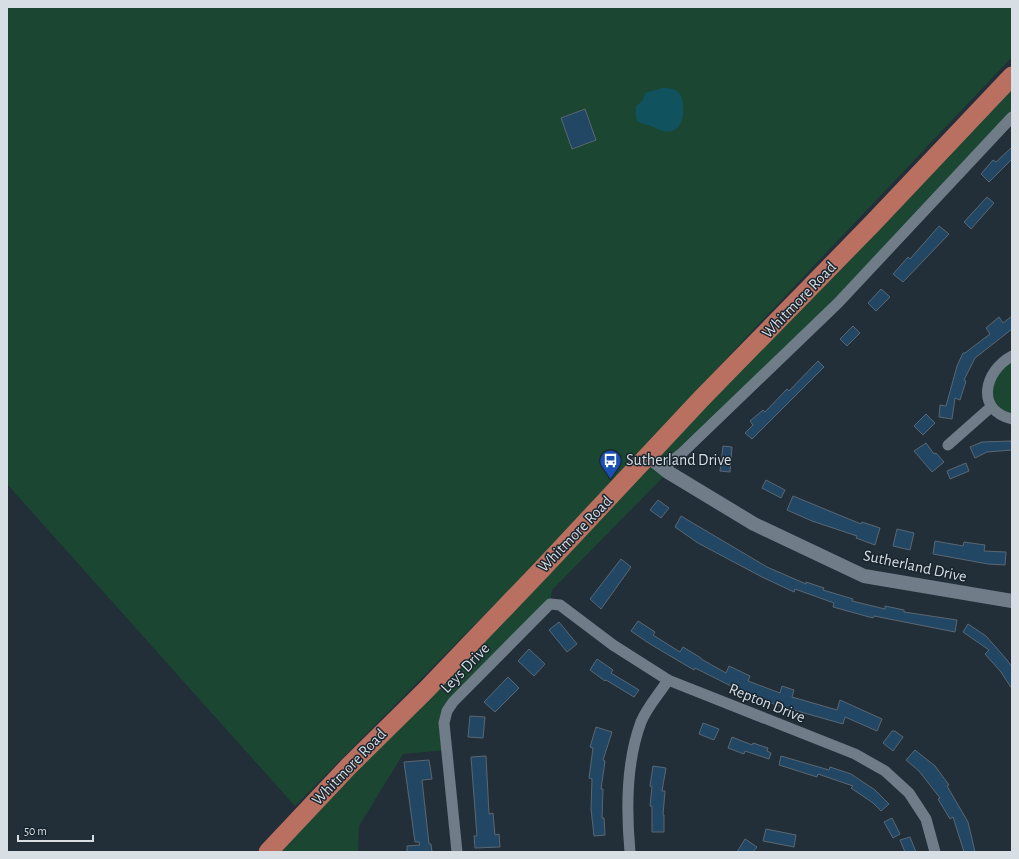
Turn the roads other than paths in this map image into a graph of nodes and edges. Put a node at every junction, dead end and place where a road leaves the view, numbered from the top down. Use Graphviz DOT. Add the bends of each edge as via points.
graph roads {
  1 [pos="1012,76"];
  2 [pos="1012,117"];
  3 [pos="1012,356"];
  4 [pos="992,407"];
  5 [pos="1012,419"];
  6 [pos="948,445"];
  7 [pos="648,456"];
  8 [pos="663,468"];
  9 [pos="1012,603"];
  10 [pos="560,605"];
  11 [pos="668,680"];
  12 [pos="268,852"];
  13 [pos="457,852"];
  14 [pos="630,852"];
  15 [pos="936,852"];
  1 -- 7 [label="highway, Whitmore Road"];
  2 -- 8 [label="street, Whitmore Road" via="838,303"];
  3 -- 4 [label="street" via="996,367 991,376 988,386"];
  4 -- 5 [label="street" via="995,412"];
  4 -- 6 [label="street"];
  7 -- 8 [label="street, Sutherland Drive"];
  7 -- 12 [label="highway, Whitmore Road"];
  8 -- 9 [label="street, Sutherland Drive" via="754,524 864,576"];
  10 -- 11 [label="street, Repton Drive" via="613,645"];
  10 -- 13 [label="street, Leys Drive" via="550,604 453,702 447,712 444,724"];
  11 -- 14 [label="street" via="642,721 632,755 627,790"];
  11 -- 15 [label="street, Repton Drive" via="855,754 885,771 909,793 926,820"];
}
